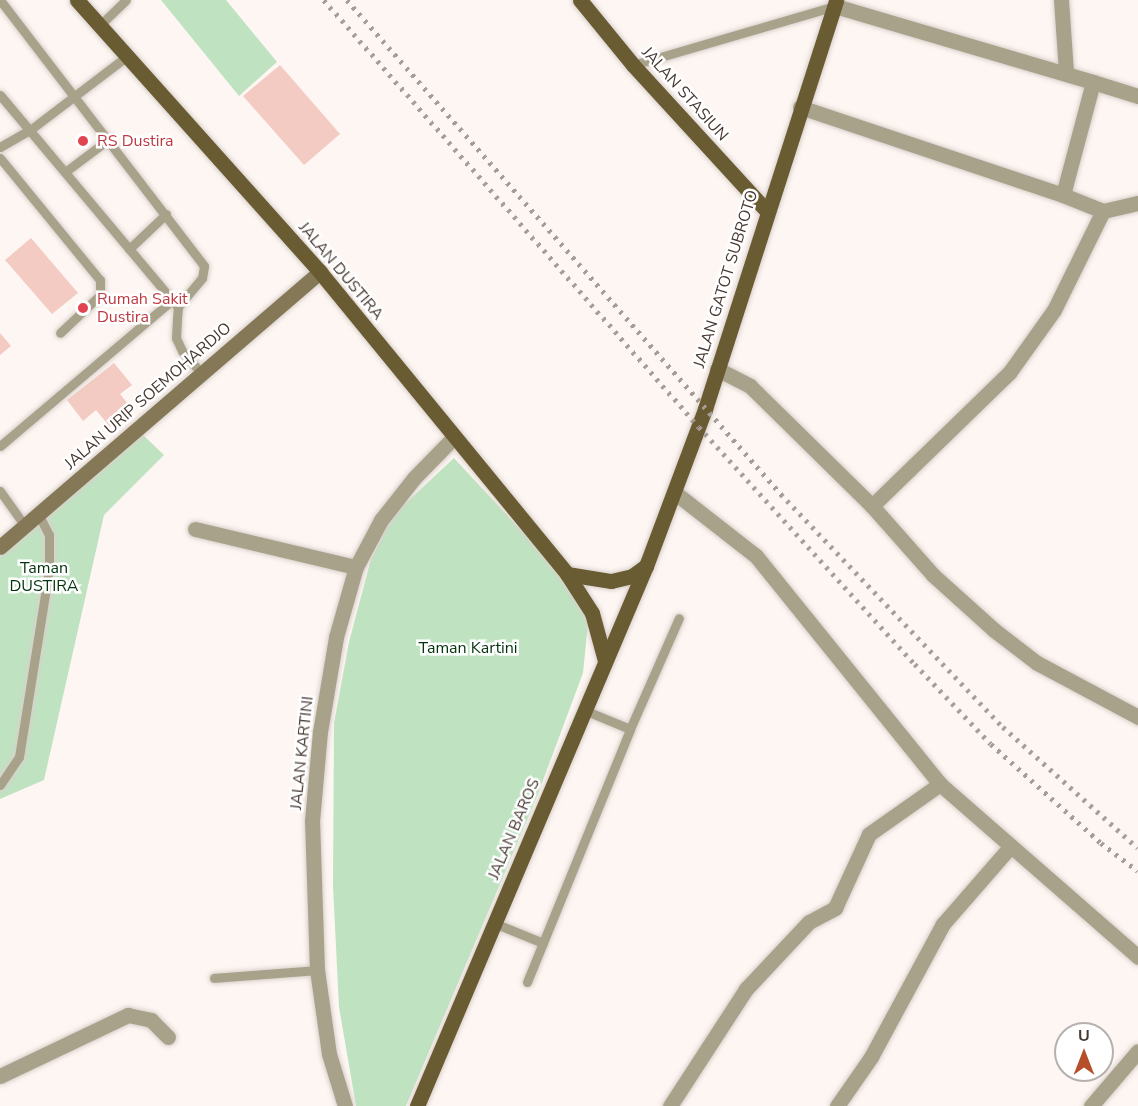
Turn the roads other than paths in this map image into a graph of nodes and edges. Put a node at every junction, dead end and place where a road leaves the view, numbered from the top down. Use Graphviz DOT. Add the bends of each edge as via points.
graph roads {
  1 [pos="0,0"];
  2 [pos="77,0"];
  3 [pos="126,0"];
  4 [pos="580,0"];
  5 [pos="1062,0"];
  6 [pos="836,3"];
  7 [pos="100,25"];
  8 [pos="127,56"];
  9 [pos="633,65"];
  10 [pos="1066,72"];
  11 [pos="1093,82"];
  12 [pos="0,95"];
  13 [pos="77,96"];
  14 [pos="1138,96"];
  15 [pos="800,107"];
  16 [pos="30,130"];
  17 [pos="109,139"];
  18 [pos="0,147"];
  19 [pos="0,158"];
  20 [pos="65,172"];
  21 [pos="1063,195"];
  22 [pos="1138,203"];
  23 [pos="766,210"];
  24 [pos="1103,211"];
  25 [pos="166,214"];
  26 [pos="129,249"];
  27 [pos="320,272"];
  28 [pos="175,304"];
  29 [pos="60,333"];
  30 [pos="717,369"];
  31 [pos="201,373"];
  32 [pos="453,438"];
  33 [pos="0,446"];
  34 [pos="0,491"];
  35 [pos="674,492"];
  36 [pos="872,506"];
  37 [pos="39,515"];
  38 [pos="25,526"];
  39 [pos="195,529"];
  40 [pos="0,547"];
  41 [pos="646,566"];
  42 [pos="356,567"];
  43 [pos="567,574"];
  44 [pos="679,618"];
  45 [pos="605,661"];
  46 [pos="584,710"];
  47 [pos="1138,717"];
  48 [pos="630,729"];
  49 [pos="940,784"];
  50 [pos="0,785"];
  51 [pos="1009,848"];
  52 [pos="494,923"];
  53 [pos="543,943"];
  54 [pos="1138,957"];
  55 [pos="316,970"];
  56 [pos="214,978"];
  57 [pos="527,982"];
  58 [pos="168,1037"];
  59 [pos="1138,1051"];
  60 [pos="0,1076"];
  61 [pos="345,1106"];
  62 [pos="417,1106"];
  63 [pos="670,1106"];
  64 [pos="837,1106"];
  65 [pos="1091,1106"];
  1 -- 13 [label="lane"];
  2 -- 7 [label="main road, JALAN DUSTIRA"];
  3 -- 7 [label="lane"];
  4 -- 9 [label="main road, JALAN STASIUN"];
  5 -- 10 [label="street"];
  6 -- 9 [label="lane"];
  6 -- 10 [label="street"];
  6 -- 15 [label="main road, JALAN GATOT SUBROTO"];
  7 -- 8 [label="main road, JALAN DUSTIRA"];
  8 -- 13 [label="lane"];
  8 -- 27 [label="main road, JALAN DUSTIRA"];
  9 -- 23 [label="main road, JALAN STASIUN"];
  10 -- 11 [label="street"];
  11 -- 14 [label="street"];
  11 -- 21 [label="street"];
  12 -- 16 [label="lane"];
  13 -- 16 [label="lane"];
  13 -- 17 [label="lane"];
  15 -- 21 [label="street"];
  15 -- 23 [label="main road, JALAN GATOT SUBROTO"];
  16 -- 18 [label="lane"];
  16 -- 20 [label="lane"];
  17 -- 20 [label="lane"];
  17 -- 25 [label="lane"];
  19 -- 29 [label="lane" via="100,280 100,295"];
  20 -- 26 [label="lane"];
  21 -- 24 [label="street"];
  22 -- 24 [label="street"];
  23 -- 30 [label="main road, JALAN GATOT SUBROTO"];
  24 -- 36 [label="street" via="1054,310 1009,373"];
  25 -- 26 [label="lane"];
  25 -- 28 [label="lane" via="204,266 202,278"];
  26 -- 28 [label="lane"];
  27 -- 31 [label="main road, JALAN URIP SOEMOHARDJO"];
  27 -- 32 [label="main road, JALAN DUSTIRA"];
  28 -- 31 [label="lane" via="176,338"];
  28 -- 33 [label="lane"];
  30 -- 35 [label="main road, JALAN GATOT SUBROTO"];
  30 -- 36 [label="street" via="750,386"];
  31 -- 37 [label="main road, JALAN URIP SOEMOHARDJO"];
  32 -- 42 [label="street, JALAN KARTINI" via="381,520"];
  32 -- 43 [label="main road, JALAN DUSTIRA"];
  34 -- 38 [label="lane"];
  35 -- 41 [label="main road, JALAN GATOT SUBROTO"];
  35 -- 49 [label="street" via="756,556"];
  36 -- 47 [label="street" via="933,575 994,630 1037,663"];
  37 -- 38 [label="main road, JALAN URIP SOEMOHARDJO"];
  37 -- 50 [label="lane" via="49,535 49,569 19,757"];
  38 -- 40 [label="main road, JALAN URIP SOEMOHARDJO"];
  39 -- 42 [label="street"];
  41 -- 43 [label="main road" via="632,576 611,581"];
  41 -- 45 [label="main road, JALAN BAROS"];
  42 -- 55 [label="street, JALAN KARTINI" via="336,637 320,732 312,821"];
  43 -- 45 [label="main road, JALAN DUSTIRA" via="592,613"];
  44 -- 48 [label="lane"];
  45 -- 46 [label="main road, JALAN BAROS"];
  46 -- 48 [label="lane"];
  46 -- 52 [label="main road, JALAN BAROS"];
  48 -- 53 [label="lane"];
  49 -- 51 [label="street"];
  49 -- 63 [label="street" via="869,834 835,908 809,922 746,989"];
  51 -- 54 [label="street"];
  51 -- 64 [label="street" via="943,924 871,1057"];
  52 -- 53 [label="lane"];
  52 -- 62 [label="main road, JALAN BAROS"];
  53 -- 57 [label="lane"];
  55 -- 56 [label="lane"];
  55 -- 61 [label="street, JALAN KARTINI" via="329,1054"];
  58 -- 60 [label="street" via="151,1020 128,1015"];
  59 -- 65 [label="street"];
}
